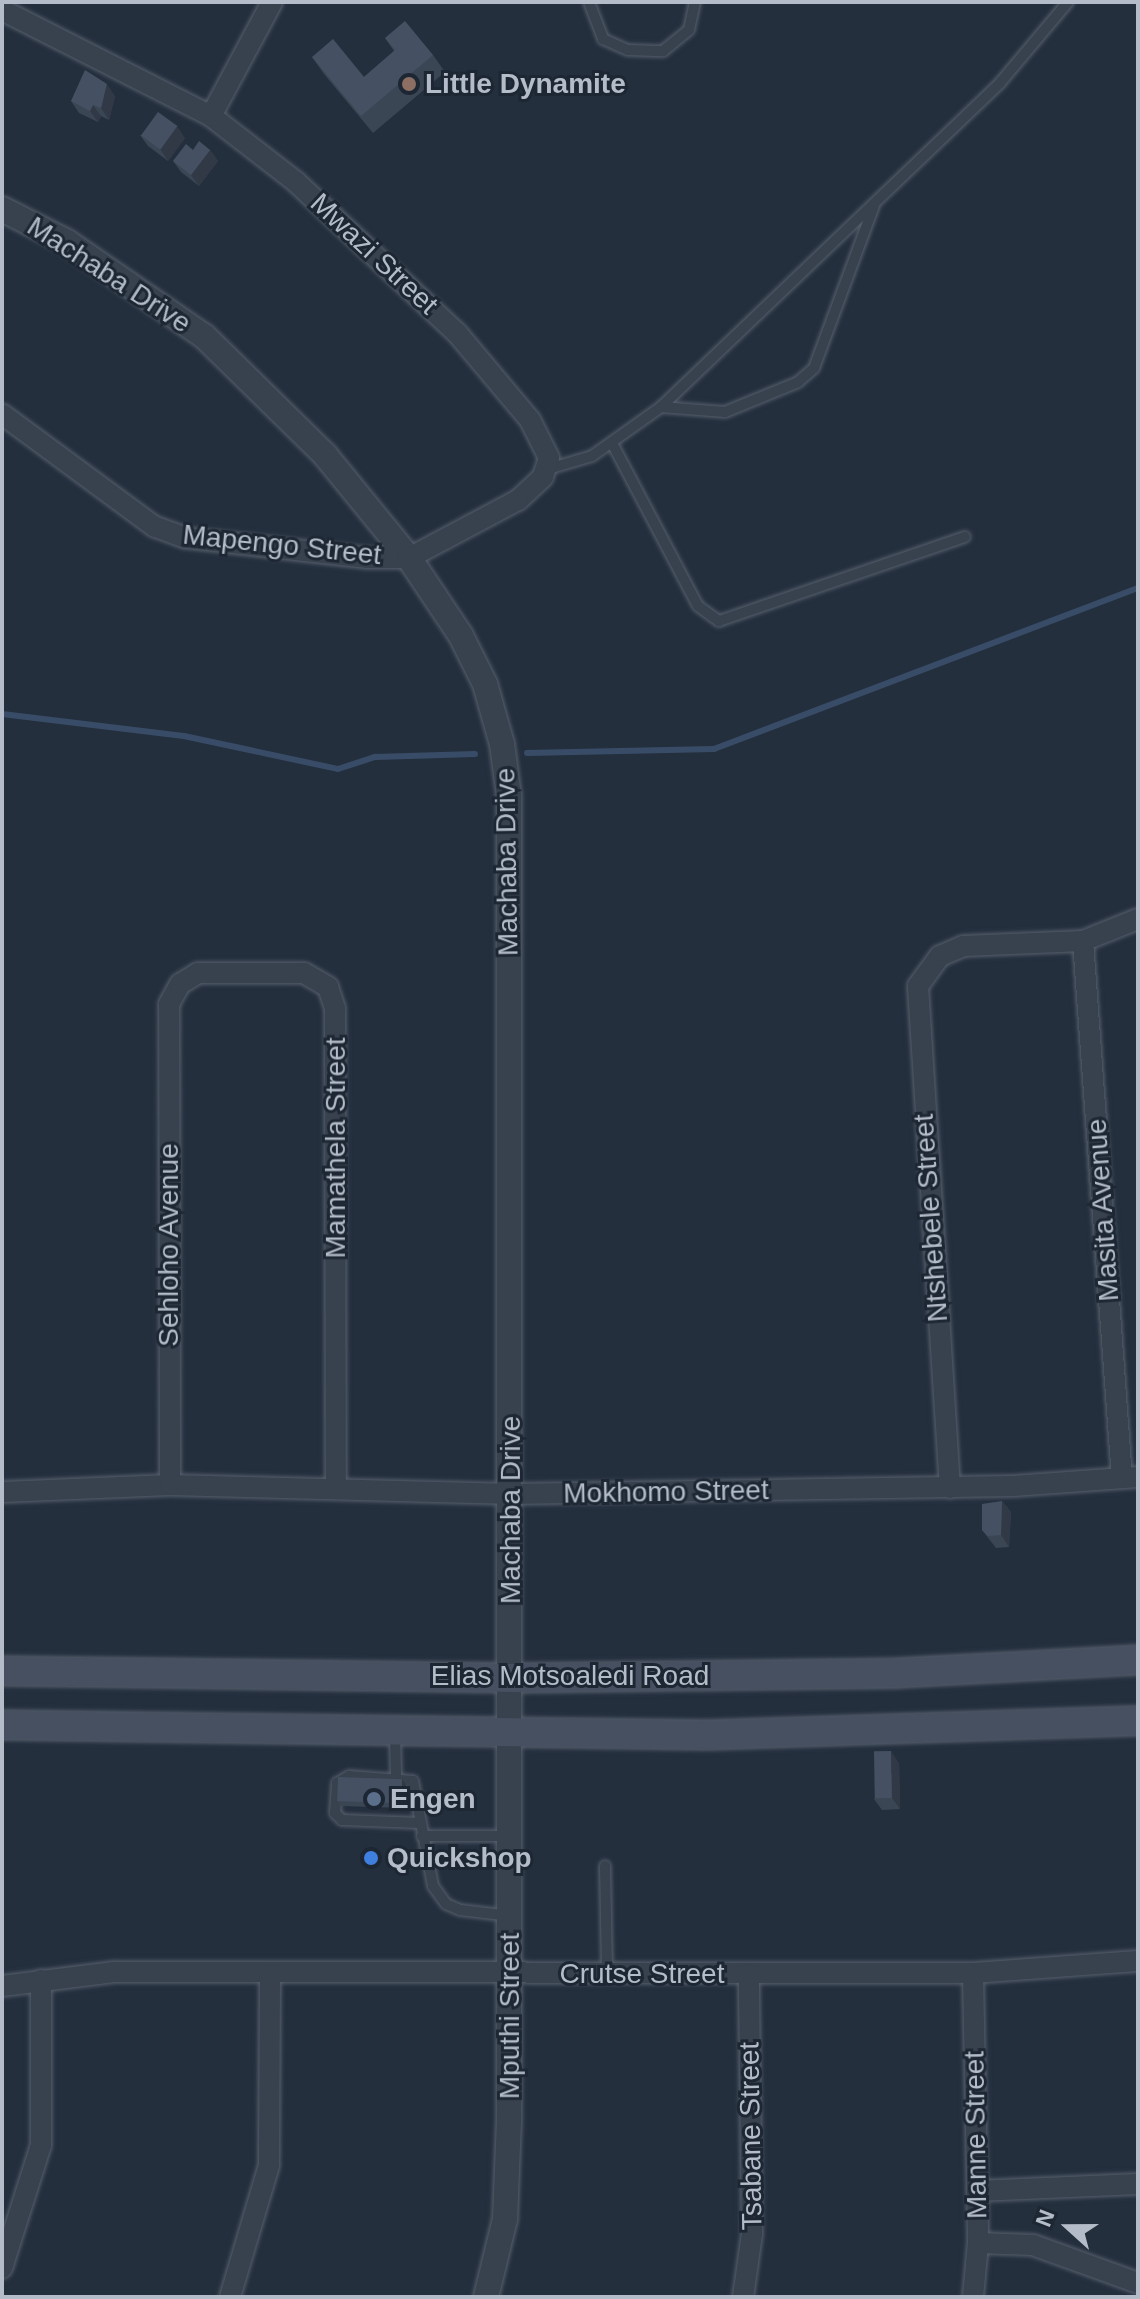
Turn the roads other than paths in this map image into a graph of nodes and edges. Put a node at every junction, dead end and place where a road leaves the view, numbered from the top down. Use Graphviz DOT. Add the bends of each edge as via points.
graph roads {
  1 [pos="272,2"];
  2 [pos="589,2"];
  3 [pos="695,2"];
  4 [pos="1068,2"];
  5 [pos="2,10"];
  6 [pos="211,116"];
  7 [pos="875,202"];
  8 [pos="2,209"];
  9 [pos="661,407"];
  10 [pos="2,414"];
  11 [pos="612,443"];
  12 [pos="548,469"];
  13 [pos="965,537"];
  14 [pos="409,558"];
  15 [pos="1138,919"];
  16 [pos="1083,941"];
  17 [pos="169,1004"];
  18 [pos="1130,1477"];
  19 [pos="170,1485"];
  20 [pos="950,1488"];
  21 [pos="336,1489"];
  22 [pos="2,1492"];
  23 [pos="510,1494"];
  24 [pos="1138,1660"];
  25 [pos="2,1671"];
  26 [pos="513,1678"];
  27 [pos="1138,1721"];
  28 [pos="2,1725"];
  29 [pos="395,1730"];
  30 [pos="512,1732"];
  31 [pos="396,1776"];
  32 [pos="420,1823"];
  33 [pos="422,1836"];
  34 [pos="511,1836"];
  35 [pos="605,1866"];
  36 [pos="511,1916"];
  37 [pos="1138,1961"];
  38 [pos="973,1973"];
  39 [pos="509,1974"];
  40 [pos="607,1974"];
  41 [pos="749,1974"];
  42 [pos="270,1975"];
  43 [pos="41,1980"];
  44 [pos="2,1986"];
  45 [pos="1138,2184"];
  46 [pos="977,2191"];
  47 [pos="978,2243"];
  48 [pos="2,2268"];
  49 [pos="1138,2283"];
  50 [pos="230,2297"];
  51 [pos="486,2297"];
  52 [pos="743,2297"];
  53 [pos="973,2297"];
  1 -- 6 [label="street"];
  2 -- 3 [label="lane" via="603,39 628,50 653,51 679,42 691,23"];
  4 -- 7 [label="lane" via="1000,83"];
  5 -- 6 [label="street, Mwazi Street"];
  6 -- 12 [label="street, Mwazi Street" via="341,218 457,333 530,420 545,443"];
  7 -- 9 [label="lane"];
  7 -- 9 [label="lane" via="814,368 798,382 725,412"];
  8 -- 14 [label="street, Machaba Drive" via="92,258 204,336 325,455"];
  9 -- 11 [label="lane"];
  10 -- 14 [label="street, Mapengo Street" via="130,511 171,534 368,558"];
  11 -- 12 [label="lane" via="576,464"];
  11 -- 13 [label="lane" via="698,606 719,621"];
  12 -- 14 [label="street" via="518,500"];
  14 -- 23 [label="street, Machaba Drive" via="485,684 505,761"];
  15 -- 16 [label="street"];
  16 -- 18 [label="street, Masita Avenue"];
  16 -- 20 [label="street, Ntshebele Street" via="963,946 940,956 925,971 916,1005"];
  17 -- 19 [label="street, Sehloho Avenue"];
  17 -- 21 [label="street, Mamathela Street" via="180,984 198,973 304,973 328,987 333,997"];
  18 -- 20 [label="street, Mokhomo Street"];
  19 -- 21 [label="street, Mokhomo Street"];
  19 -- 22 [label="street, Mokhomo Street"];
  20 -- 23 [label="street, Mokhomo Street"];
  21 -- 23 [label="street, Mokhomo Street"];
  23 -- 26 [label="street, Machaba Drive"];
  24 -- 26 [label="main road, Elias Motsoaledi Road" via="898,1673"];
  25 -- 26 [label="main road, Elias Motsoaledi Road"];
  26 -- 30 [label="street, Machaba Drive"];
  27 -- 30 [label="main road, Elias Motsoaledi Road" via="708,1735"];
  28 -- 29 [label="main road, Elias Motsoaledi Road"];
  29 -- 30 [label="main road, Elias Motsoaledi Road"];
  29 -- 31 [label="lane"];
  30 -- 34 [label="street, Mputhi Street"];
  31 -- 32 [label="lane" via="415,1784"];
  31 -- 32 [label="lane" via="343,1777 335,1788 335,1813 347,1821"];
  32 -- 33 [label="lane"];
  33 -- 34 [label="lane"];
  33 -- 36 [label="lane" via="433,1886 446,1904"];
  34 -- 36 [label="street, Mputhi Street"];
  35 -- 40 [label="lane"];
  36 -- 39 [label="street, Mputhi Street"];
  37 -- 38 [label="street, Crutse Street"];
  38 -- 41 [label="street, Crutse Street"];
  38 -- 46 [label="street, Manne Street"];
  39 -- 40 [label="street, Crutse Street"];
  39 -- 42 [label="street, Crutse Street"];
  39 -- 51 [label="street, Mputhi Street" via="505,2219"];
  40 -- 41 [label="street, Crutse Street"];
  41 -- 52 [label="street, Tsabane Street" via="752,2234"];
  42 -- 43 [label="street, Crutse Street" via="114,1972"];
  42 -- 50 [label="street" via="269,2165"];
  43 -- 44 [label="street, Crutse Street"];
  43 -- 48 [label="street" via="41,2145"];
  45 -- 46 [label="street"];
  46 -- 47 [label="street, Manne Street"];
  47 -- 49 [label="street" via="1033,2245"];
  47 -- 53 [label="street, Manne Street"];
}
